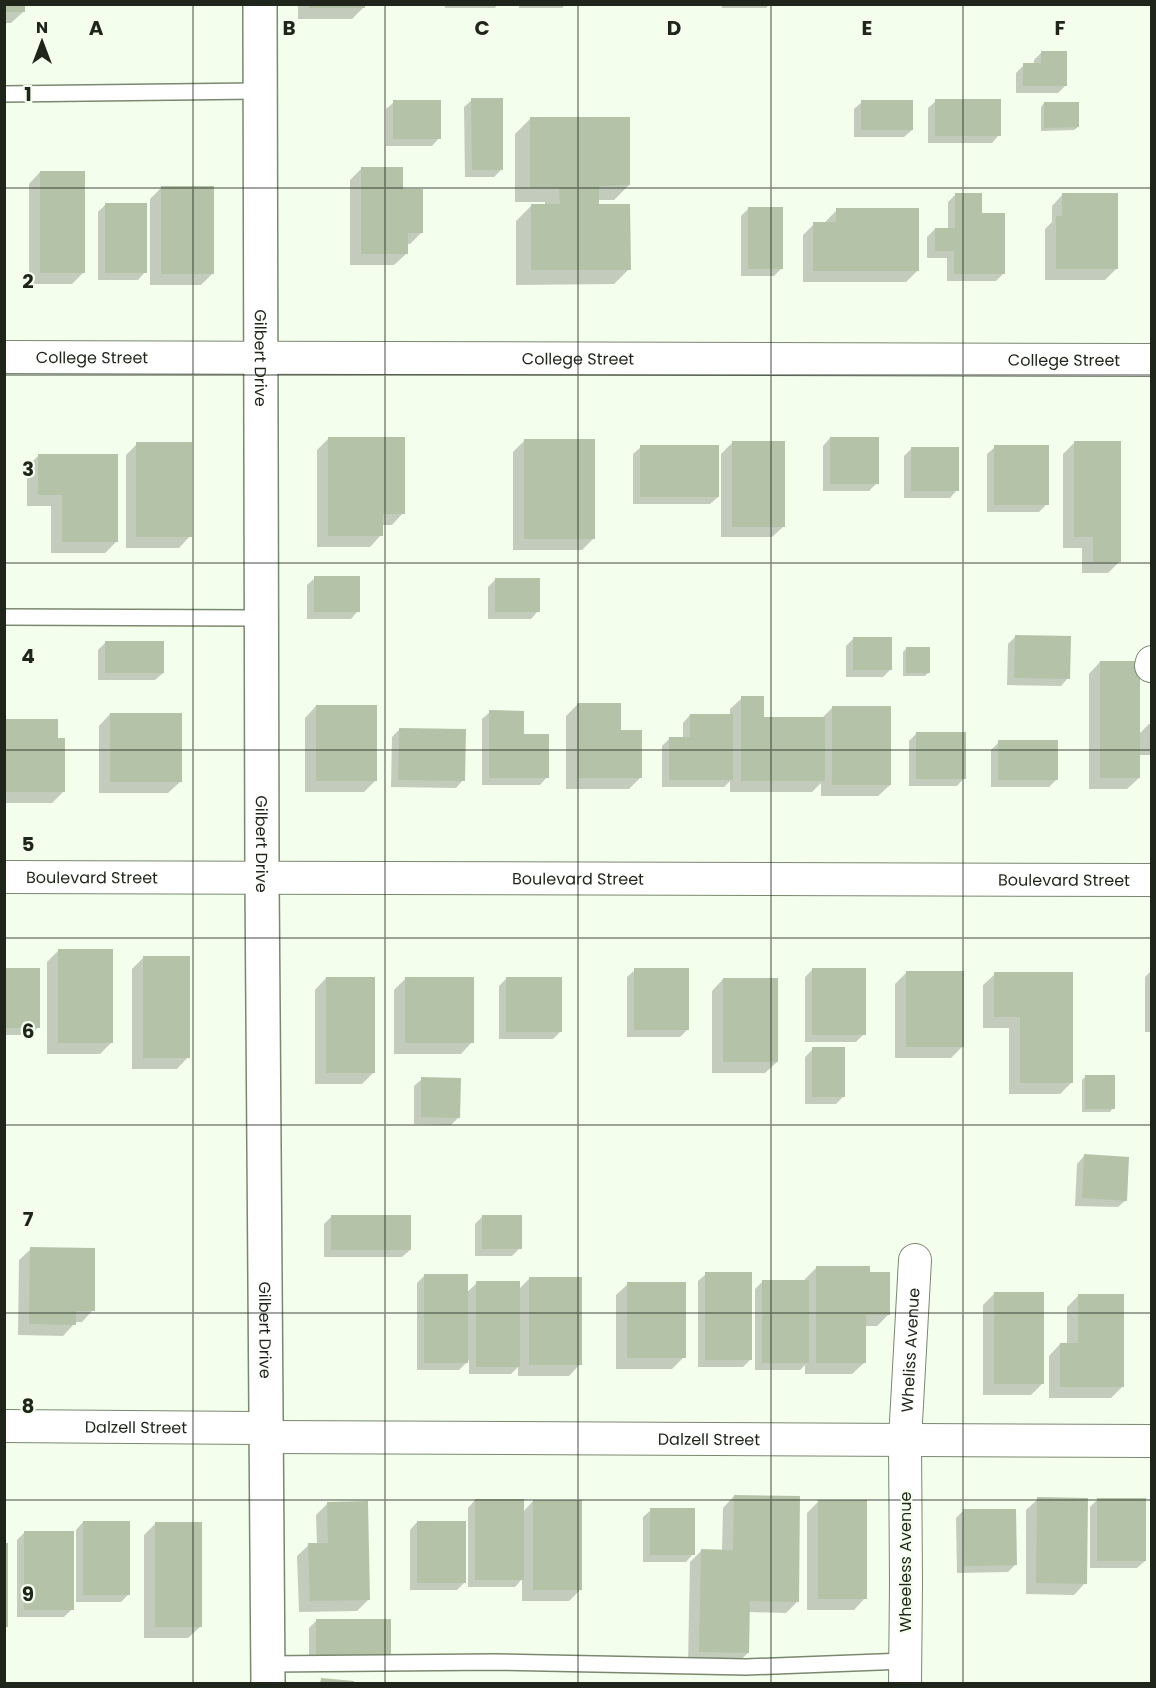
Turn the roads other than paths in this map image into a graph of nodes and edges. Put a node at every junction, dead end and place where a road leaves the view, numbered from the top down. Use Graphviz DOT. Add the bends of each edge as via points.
graph roads {
  1 [pos="260,4"];
  2 [pos="260,91"];
  3 [pos="4,94"];
  4 [pos="4,357"];
  5 [pos="261,357"];
  6 [pos="1152,360"];
  7 [pos="4,617"];
  8 [pos="262,618"];
  9 [pos="1152,662"];
  10 [pos="1151,666"];
  11 [pos="4,877"];
  12 [pos="262,878"];
  13 [pos="1152,880"];
  14 [pos="915,1260"];
  15 [pos="4,1426"];
  16 [pos="267,1433"];
  17 [pos="905,1440"];
  18 [pos="1152,1441"];
  19 [pos="905,1672"];
  20 [pos="268,1674"];
  1 -- 2 [label="street, Gilbert Drive"];
  2 -- 3 [label="lane"];
  2 -- 5 [label="street, Gilbert Drive"];
  4 -- 5 [label="street, College Street"];
  5 -- 6 [label="street, College Street"];
  5 -- 8 [label="street, Gilbert Drive"];
  7 -- 8 [label="lane"];
  8 -- 12 [label="street, Gilbert Drive"];
  9 -- 10 [label="street"];
  11 -- 12 [label="street, Boulevard Street"];
  12 -- 13 [label="street, Boulevard Street"];
  12 -- 16 [label="street, Gilbert Drive"];
  14 -- 17 [label="street, Wheliss Avenue"];
  15 -- 16 [label="street, Dalzell Street"];
  16 -- 17 [label="street, Dalzell Street"];
  16 -- 20 [label="street, Gilbert Drive"];
  17 -- 18 [label="street, Dalzell Street"];
  17 -- 19 [label="street, Wheeless Avenue"];
  19 -- 20 [label="lane" via="495,1662"];
}
